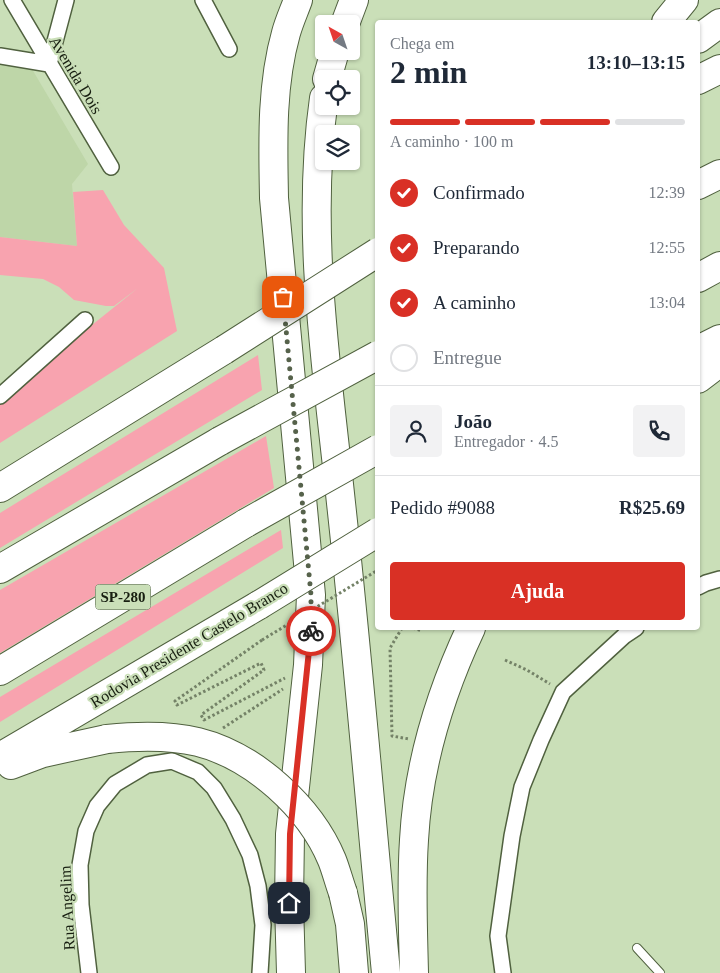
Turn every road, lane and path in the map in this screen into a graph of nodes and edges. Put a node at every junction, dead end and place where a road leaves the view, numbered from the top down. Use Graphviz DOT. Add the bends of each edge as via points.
graph roads {
  1 [pos="12,0"];
  2 [pos="66,0"];
  3 [pos="203,0"];
  4 [pos="298,0"];
  5 [pos="354,0"];
  6 [pos="684,0"];
  7 [pos="348,15"];
  8 [pos="668,20"];
  9 [pos="720,23"];
  10 [pos="700,38"];
  11 [pos="230,49"];
  12 [pos="0,56"];
  13 [pos="49,64"];
  14 [pos="720,69"];
  15 [pos="700,79"];
  16 [pos="321,115"];
  17 [pos="111,167"];
  18 [pos="720,174"];
  19 [pos="700,185"];
  20 [pos="375,254"];
  21 [pos="720,266"];
  22 [pos="700,277"];
  23 [pos="85,320"];
  24 [pos="720,339"];
  25 [pos="700,349"];
  26 [pos="375,357"];
  27 [pos="720,362"];
  28 [pos="700,377"];
  29 [pos="0,396"];
  30 [pos="375,451"];
  31 [pos="0,488"];
  32 [pos="375,534"];
  33 [pos="0,569"];
  34 [pos="375,572"];
  35 [pos="720,579"];
  36 [pos="700,587"];
  37 [pos="401,630"];
  38 [pos="419,630"];
  39 [pos="470,630"];
  40 [pos="633,630"];
  41 [pos="422,631"];
  42 [pos="505,660"];
  43 [pos="0,671"];
  44 [pos="292,674"];
  45 [pos="284,688"];
  46 [pos="563,692"];
  47 [pos="220,730"];
  48 [pos="415,740"];
  49 [pos="0,757"];
  50 [pos="0,770"];
  51 [pos="637,948"];
  52 [pos="89,973"];
  53 [pos="260,973"];
  54 [pos="291,973"];
  55 [pos="354,973"];
  56 [pos="386,973"];
  57 [pos="414,973"];
  58 [pos="503,973"];
  59 [pos="660,973"];
  1 -- 13 [label="street, Avenida Dois"];
  2 -- 13 [label="street"];
  3 -- 11 [label="street"];
  4 -- 54 [label="highway" via="284,42 276,84 273,132 274,198 311,595 308,665 290,834"];
  5 -- 7 [label="highway"];
  6 -- 8 [label="highway"];
  9 -- 10 [label="highway"];
  12 -- 13 [label="street"];
  13 -- 17 [label="street, Avenida Dois"];
  14 -- 15 [label="highway"];
  16 -- 56 [label="highway" via="316,186 317,244"];
  18 -- 19 [label="highway"];
  20 -- 31 [label="highway, bridge"];
  21 -- 22 [label="highway"];
  23 -- 29 [label="street"];
  24 -- 25 [label="highway"];
  26 -- 33 [label="highway, bridge" via="220,441"];
  27 -- 28 [label="highway"];
  30 -- 43 [label="highway, SP-280, bridge" via="246,522"];
  32 -- 49 [label="highway, Rodovia Presidente Castelo Branco, bridge"];
  34 -- 44 [label="path, bridge" via="262,640 175,701 177,705 260,663 264,670 201,715 204,720"];
  35 -- 36 [label="street"];
  37 -- 48 [label="path" via="390,648 392,736"];
  38 -- 41 [label="path"];
  39 -- 57 [label="highway" via="457,657 429,741 417,807 412,874"];
  40 -- 46 [label="street"];
  42 -- 46 [label="path"];
  45 -- 47 [label="path"];
  46 -- 58 [label="street" via="522,787 498,936"];
  50 -- 55 [label="highway, bridge" via="43,753 133,736 198,742 226,752 251,767 298,806 316,830 332,859 343,893 350,924"];
  51 -- 59 [label="lane"];
  52 -- 53 [label="street, Rua Angelim" via="80,865 86,831 97,806 115,784 147,765 172,761 198,772 214,788 250,855 263,925"];
}
